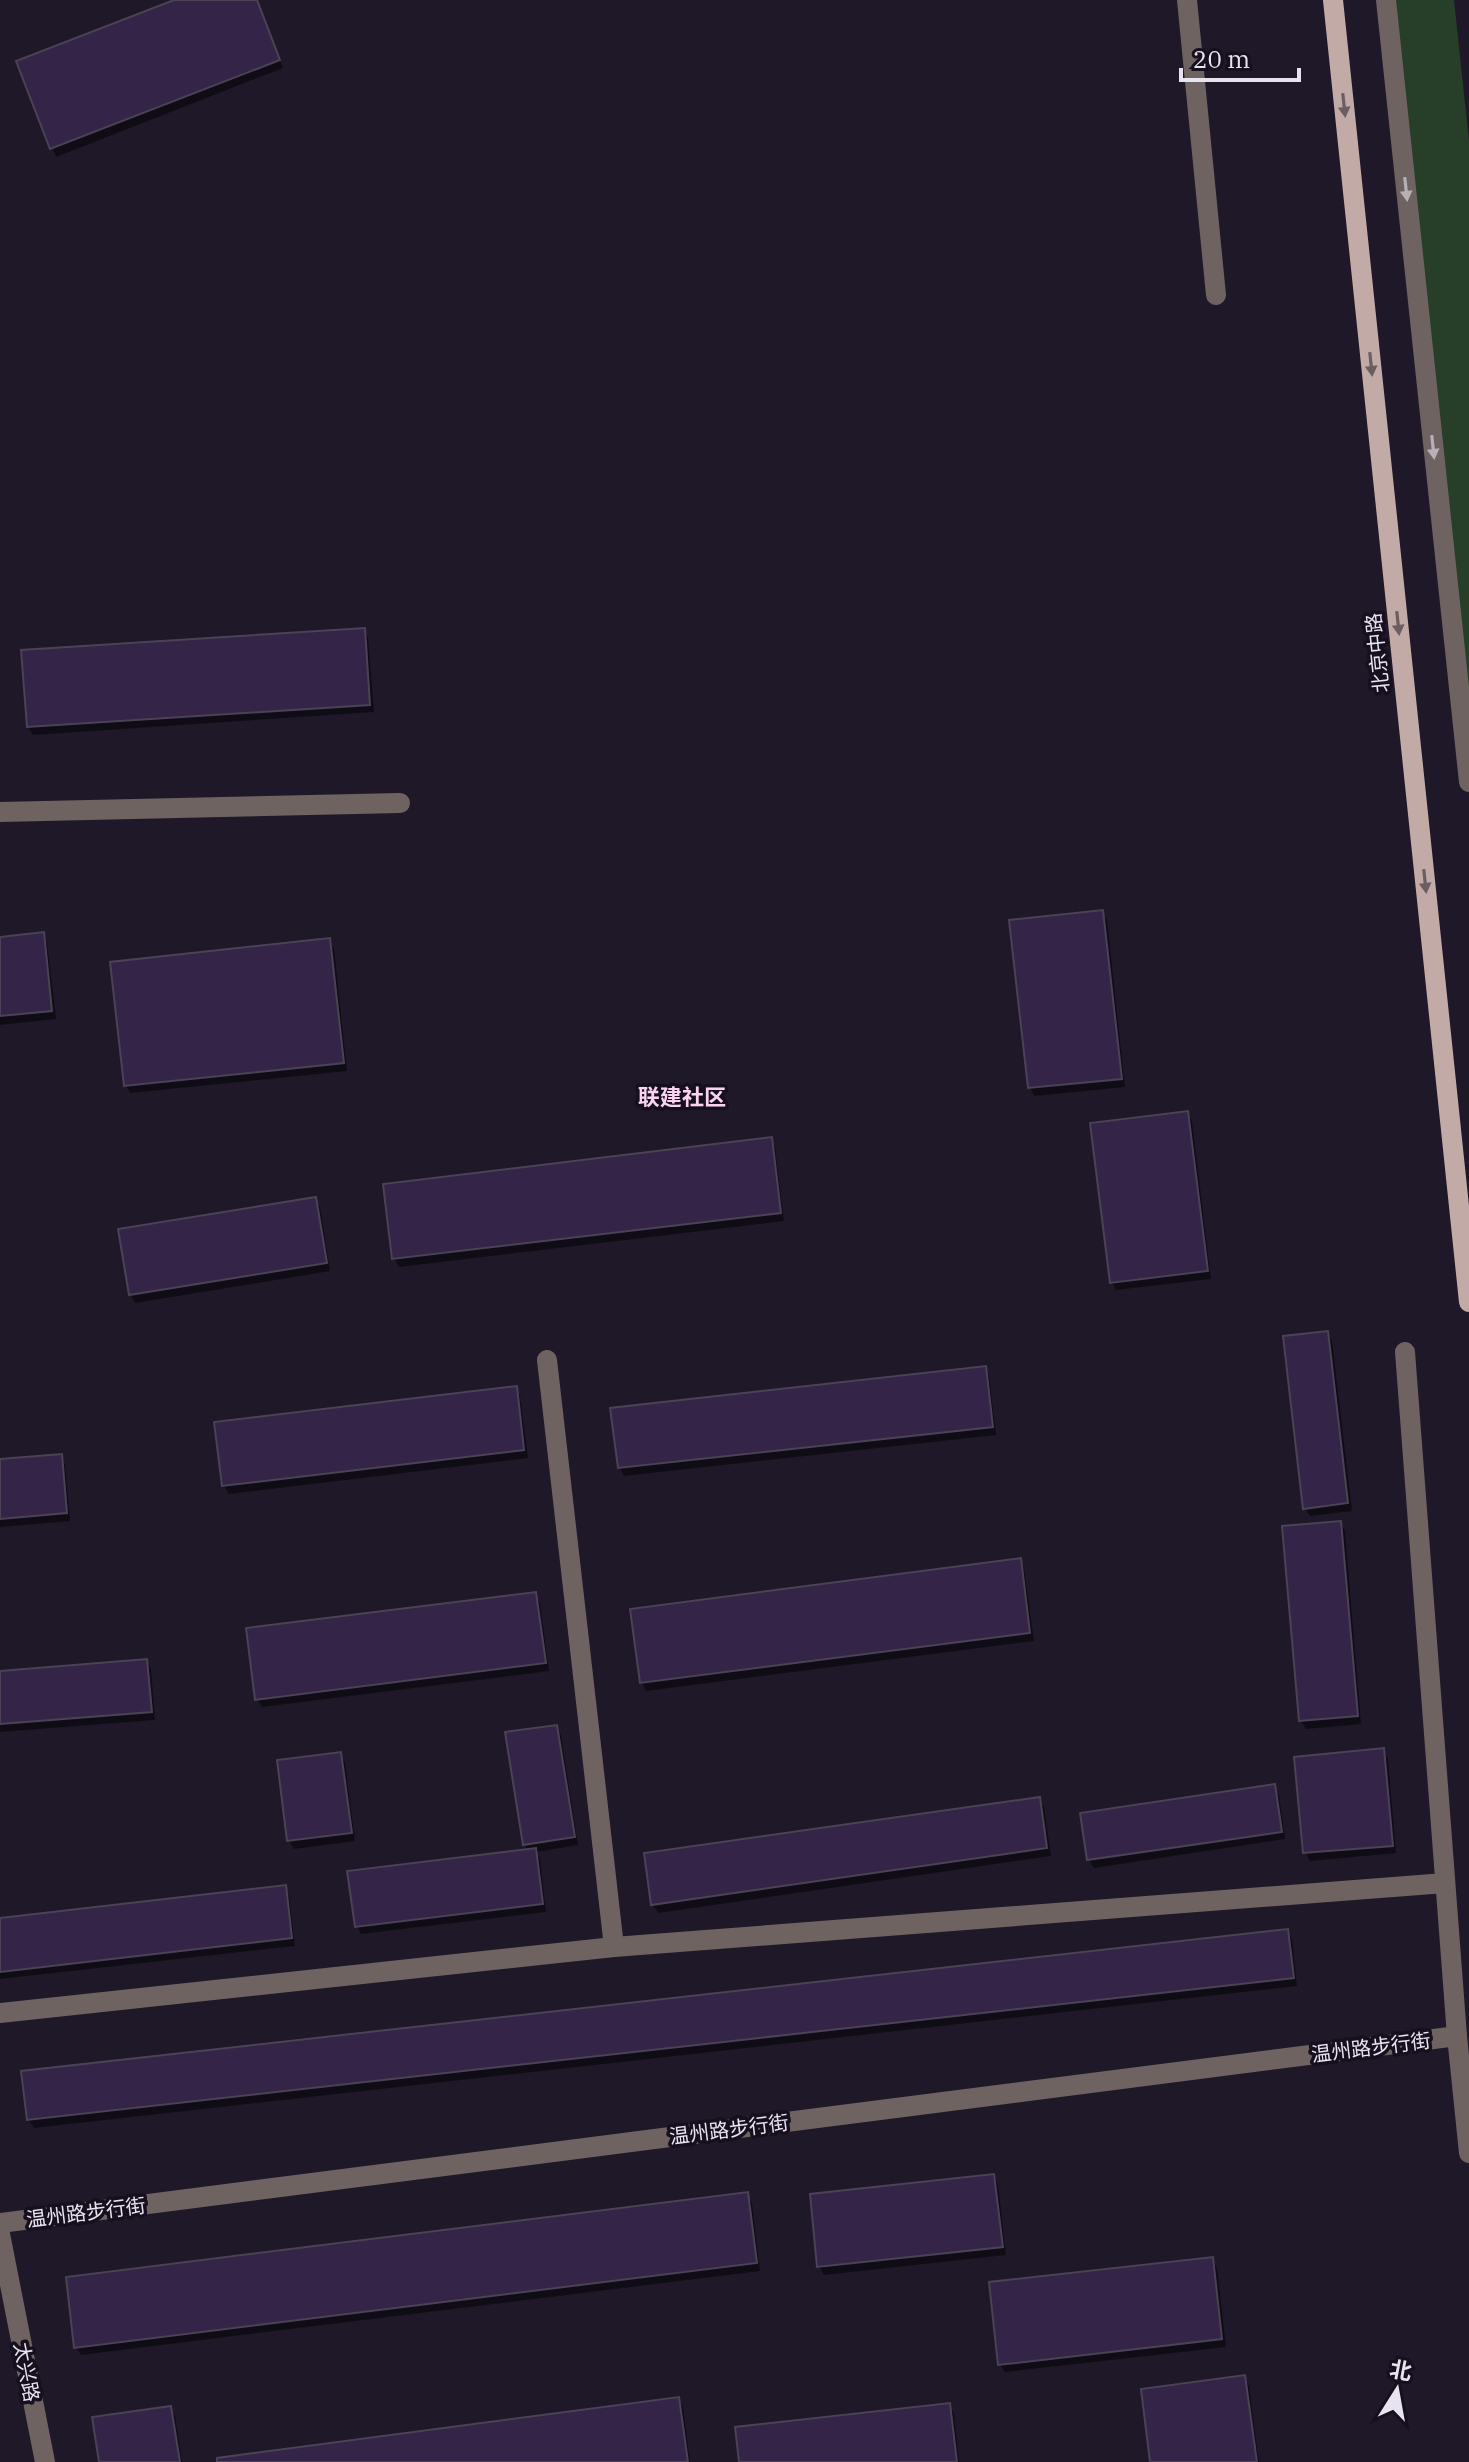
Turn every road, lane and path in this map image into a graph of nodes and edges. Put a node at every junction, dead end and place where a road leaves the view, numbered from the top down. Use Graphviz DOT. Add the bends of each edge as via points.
graph roads {
  1 [pos="1187,0"];
  2 [pos="1333,0"];
  3 [pos="1386,0"];
  4 [pos="1216,295"];
  5 [pos="1469,782"];
  6 [pos="400,803"];
  7 [pos="0,812"];
  8 [pos="1469,1302"];
  9 [pos="1405,1352"];
  10 [pos="547,1360"];
  11 [pos="1445,1883"];
  12 [pos="614,1947"];
  13 [pos="0,2013"];
  14 [pos="1457,2036"];
  15 [pos="1469,2153"];
  16 [pos="0,2223"];
  17 [pos="0,2234"];
  18 [pos="45,2462"];
  1 -- 4 [label="street"];
  2 -- 8 [label="main road, 北京中路, one-way"];
  3 -- 5 [label="street, one-way"];
  6 -- 7 [label="street"];
  9 -- 11 [label="street"];
  10 -- 12 [label="street"];
  11 -- 12 [label="street"];
  11 -- 14 [label="street"];
  12 -- 13 [label="street"];
  14 -- 15 [label="street"];
  14 -- 16 [label="street, 温州路步行街"];
  17 -- 18 [label="street, 太兴路"];
}
